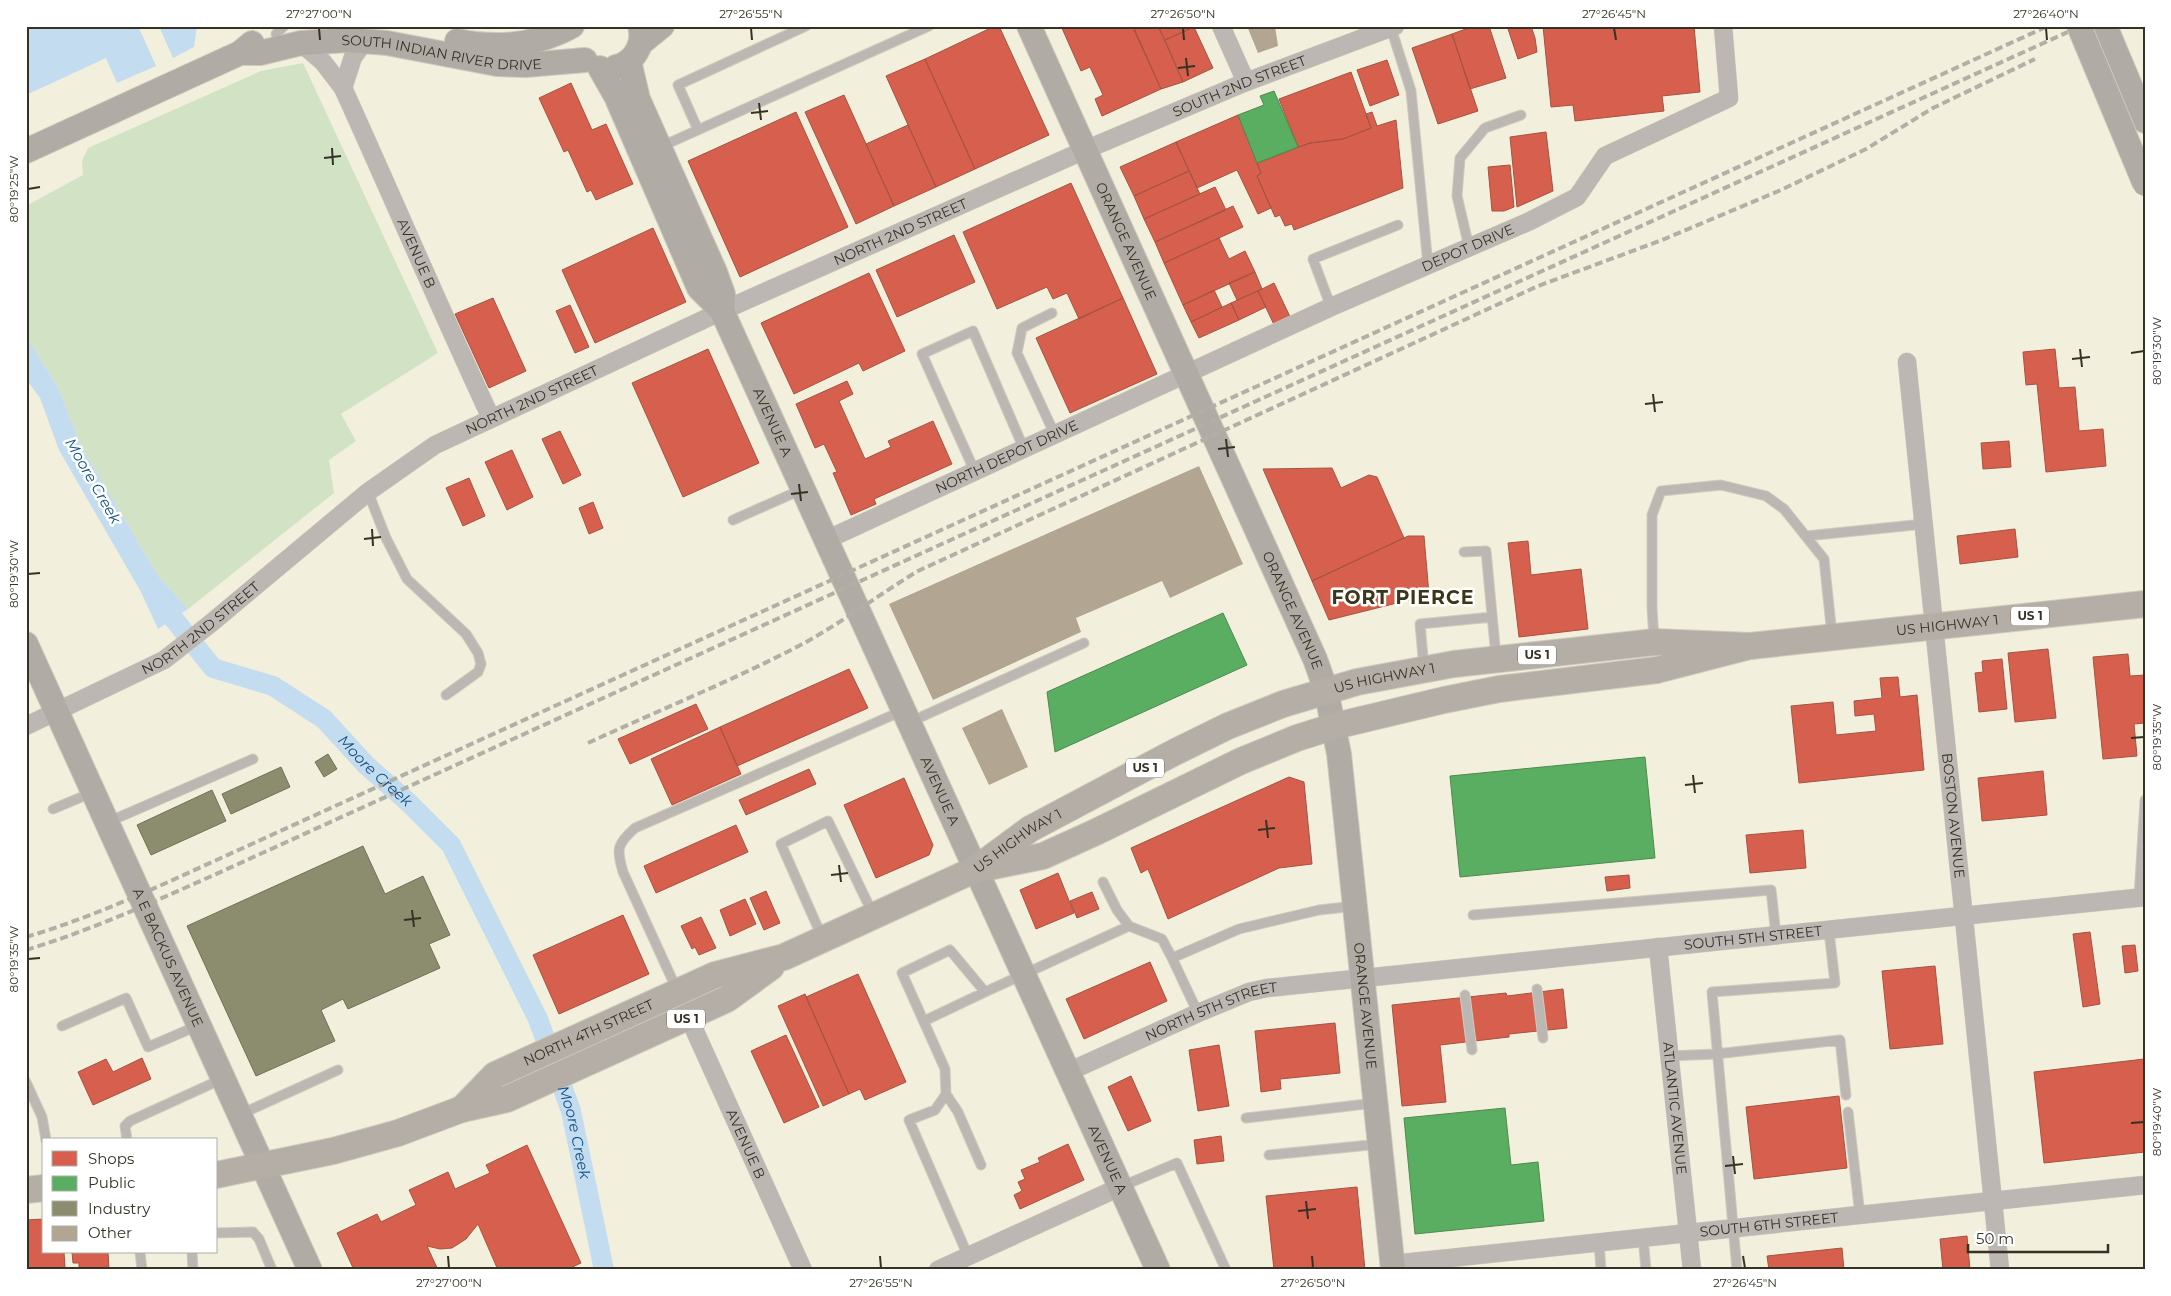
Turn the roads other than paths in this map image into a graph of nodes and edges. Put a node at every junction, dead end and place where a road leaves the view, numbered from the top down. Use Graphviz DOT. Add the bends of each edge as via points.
graph roads {
  1 [pos="329,26"];
  2 [pos="573,26"];
  3 [pos="662,26"];
  4 [pos="806,26"];
  5 [pos="929,26"];
  6 [pos="1029,26"];
  7 [pos="1221,26"];
  8 [pos="1723,26"];
  9 [pos="2078,26"];
  10 [pos="2105,26"];
  11 [pos="1393,27"];
  12 [pos="280,30"];
  13 [pos="370,33"];
  14 [pos="301,43"];
  15 [pos="456,43"];
  16 [pos="637,43"];
  17 [pos="240,53"];
  18 [pos="593,64"];
  19 [pos="1246,82"];
  20 [pos="343,88"];
  21 [pos="1521,115"];
  22 [pos="2145,121"];
  23 [pos="698,130"];
  24 [pos="1085,150"];
  25 [pos="26,151"];
  26 [pos="651,152"];
  27 [pos="2145,184"];
  28 [pos="1398,225"];
  29 [pos="1469,247"];
  30 [pos="1428,265"];
  31 [pos="1331,307"];
  32 [pos="722,311"];
  33 [pos="1052,313"];
  34 [pos="1907,362"];
  35 [pos="1187,374"];
  36 [pos="491,418"];
  37 [pos="1055,435"];
  38 [pos="1024,449"];
  39 [pos="975,472"];
  40 [pos="803,489"];
  41 [pos="368,492"];
  42 [pos="733,520"];
  43 [pos="1924,524"];
  44 [pos="1806,536"];
  45 [pos="826,540"];
  46 [pos="1464,552"];
  47 [pos="2139,602"];
  48 [pos="1492,617"];
  49 [pos="1934,627"];
  50 [pos="1832,638"];
  51 [pos="1654,642"];
  52 [pos="1084,643"];
  53 [pos="26,644"];
  54 [pos="1750,646"];
  55 [pos="1496,660"];
  56 [pos="1424,669"];
  57 [pos="1326,690"];
  58 [pos="446,695"];
  59 [pos="57,712"];
  60 [pos="907,716"];
  61 [pos="26,726"];
  62 [pos="1335,726"];
  63 [pos="253,759"];
  64 [pos="94,792"];
  65 [pos="2145,800"];
  66 [pos="53,810"];
  67 [pos="108,822"];
  68 [pos="976,870"];
  69 [pos="1103,882"];
  70 [pos="2142,897"];
  71 [pos="1355,906"];
  72 [pos="1473,915"];
  73 [pos="874,916"];
  74 [pos="1964,916"];
  75 [pos="1129,926"];
  76 [pos="1829,931"];
  77 [pos="1776,935"];
  78 [pos="823,939"];
  79 [pos="1658,947"];
  80 [pos="784,957"];
  81 [pos="1172,958"];
  82 [pos="1024,974"];
  83 [pos="1362,978"];
  84 [pos="1537,989"];
  85 [pos="985,992"];
  86 [pos="678,993"];
  87 [pos="1465,995"];
  88 [pos="1198,1013"];
  89 [pos="689,1018"];
  90 [pos="924,1021"];
  91 [pos="200,1025"];
  92 [pos="62,1026"];
  93 [pos="1543,1038"];
  94 [pos="1472,1050"];
  95 [pos="1716,1054"];
  96 [pos="1669,1056"];
  97 [pos="338,1070"];
  98 [pos="1068,1072"];
  99 [pos="224,1078"];
  100 [pos="26,1082"];
  101 [pos="946,1094"];
  102 [pos="1846,1095"];
  103 [pos="1376,1103"];
  104 [pos="462,1109"];
  105 [pos="1848,1112"];
  106 [pos="241,1114"];
  107 [pos="1246,1118"];
  108 [pos="46,1138"];
  109 [pos="127,1138"];
  110 [pos="1380,1144"];
  111 [pos="1269,1155"];
  112 [pos="981,1165"];
  113 [pos="264,1166"];
  114 [pos="218,1174"];
  115 [pos="2145,1185"];
  116 [pos="1120,1187"];
  117 [pos="42,1188"];
  118 [pos="26,1190"];
  119 [pos="1993,1201"];
  120 [pos="1860,1215"];
  121 [pos="1732,1228"];
  122 [pos="1688,1232"];
  123 [pos="218,1233"];
  124 [pos="1643,1237"];
  125 [pos="1599,1242"];
  126 [pos="140,1254"];
  127 [pos="192,1254"];
  128 [pos="968,1256"];
  129 [pos="1393,1267"];
  130 [pos="142,1270"];
  131 [pos="193,1270"];
  132 [pos="272,1270"];
  133 [pos="310,1270"];
  134 [pos="803,1270"];
  135 [pos="938,1270"];
  136 [pos="1158,1270"];
  137 [pos="1226,1270"];
  138 [pos="1601,1270"];
  139 [pos="1646,1270"];
  140 [pos="1692,1270"];
  141 [pos="1737,1270"];
  142 [pos="2000,1270"];
  1 -- 12 [label="street, SOUTH INDIAN RIVER DRIVE"];
  2 -- 15 [label="street, SOUTH INDIAN RIVER DRIVE" via="558,34 524,43 481,46"];
  2 -- 18 [label="street, AVENUE A" via="575,45"];
  3 -- 16 [label="street"];
  4 -- 23 [label="lane" via="678,85"];
  5 -- 23 [label="lane"];
  6 -- 24 [label="street, ORANGE AVENUE"];
  7 -- 19 [label="street"];
  8 -- 29 [label="street, DEPOT DRIVE" via="1729,98 1605,156 1577,197"];
  9 -- 27 [label="street, bridge"];
  10 -- 22 [label="street"];
  11 -- 19 [label="street, SOUTH 2ND STREET"];
  11 -- 30 [label="lane" via="1411,91"];
  12 -- 17 [label="street, SOUTH INDIAN RIVER DRIVE" via="259,38"];
  13 -- 14 [label="street, SOUTH INDIAN RIVER DRIVE"];
  13 -- 15 [label="street, SOUTH INDIAN RIVER DRIVE"];
  13 -- 20 [label="street" via="353,57"];
  14 -- 17 [label="street, SOUTH INDIAN RIVER DRIVE" via="260,53"];
  14 -- 20 [label="street, AVENUE B" via="324,62"];
  15 -- 18 [label="street, SOUTH INDIAN RIVER DRIVE" via="507,64"];
  16 -- 18 [label="street, SOUTH INDIAN RIVER DRIVE" via="610,68"];
  16 -- 26 [label="street, AVENUE A" via="634,89"];
  17 -- 25 [label="street, SOUTH INDIAN RIVER DRIVE"];
  18 -- 26 [label="street, AVENUE A"];
  19 -- 24 [label="street, SOUTH 2ND STREET"];
  20 -- 36 [label="street, AVENUE B"];
  21 -- 29 [label="lane" via="1485,128 1460,158 1458,196"];
  23 -- 26 [label="lane"];
  24 -- 32 [label="street, NORTH 2ND STREET"];
  24 -- 35 [label="street, ORANGE AVENUE"];
  26 -- 32 [label="street, AVENUE A" via="699,288"];
  28 -- 31 [label="lane" via="1313,259"];
  29 -- 30 [label="street, DEPOT DRIVE"];
  30 -- 31 [label="street, DEPOT DRIVE"];
  31 -- 35 [label="street, DEPOT DRIVE"];
  32 -- 36 [label="street, NORTH 2ND STREET"];
  32 -- 40 [label="street, AVENUE A"];
  33 -- 37 [label="lane" via="1022,328 1017,353"];
  34 -- 43 [label="street, BOSTON AVENUE"];
  35 -- 37 [label="street, NORTH DEPOT DRIVE"];
  35 -- 57 [label="street, ORANGE AVENUE" via="1315,658"];
  36 -- 41 [label="street, NORTH 2ND STREET" via="435,445"];
  37 -- 38 [label="street, NORTH DEPOT DRIVE"];
  38 -- 39 [label="street, NORTH DEPOT DRIVE"];
  38 -- 39 [label="lane" via="973,331 922,354"];
  39 -- 45 [label="street, NORTH DEPOT DRIVE"];
  40 -- 42 [label="lane"];
  40 -- 45 [label="street, AVENUE A"];
  41 -- 58 [label="lane" via="407,579 466,634 478,653 481,664 478,672"];
  41 -- 59 [label="street, NORTH 2ND STREET" via="164,660"];
  43 -- 44 [label="lane"];
  43 -- 49 [label="street, BOSTON AVENUE"];
  44 -- 50 [label="lane" via="1824,559"];
  44 -- 51 [label="lane" via="1784,508 1766,496 1721,485 1661,491 1652,515"];
  45 -- 60 [label="street, AVENUE A"];
  46 -- 48 [label="lane" via="1486,551"];
  47 -- 49 [label="main road, US HIGHWAY 1 / US 1"];
  48 -- 55 [label="lane"];
  48 -- 56 [label="lane" via="1420,624"];
  49 -- 50 [label="main road, US HIGHWAY 1 / US 1"];
  49 -- 74 [label="street, BOSTON AVENUE"];
  50 -- 54 [label="main road, US HIGHWAY 1 / US 1"];
  51 -- 54 [label="main road, US HIGHWAY 1 / US 1"];
  51 -- 55 [label="main road, US HIGHWAY 1 / US 1"];
  52 -- 60 [label="lane"];
  53 -- 59 [label="street, A E BACKUS AVENUE"];
  54 -- 62 [label="main road, US HIGHWAY 1 / US 1" via="1657,670 1499,689"];
  55 -- 56 [label="main road, US HIGHWAY 1 / US 1"];
  56 -- 57 [label="main road, US HIGHWAY 1 / US 1"];
  57 -- 62 [label="street, ORANGE AVENUE"];
  57 -- 68 [label="main road, US HIGHWAY 1 / US 1" via="1228,726 1175,752 1030,829"];
  59 -- 61 [label="street, NORTH 2ND STREET"];
  59 -- 64 [label="street, A E BACKUS AVENUE"];
  60 -- 68 [label="street, AVENUE A"];
  60 -- 86 [label="lane" via="635,828 621,841 618,855 623,872"];
  62 -- 68 [label="main road, US HIGHWAY 1 / US 1" via="1241,760 1043,856"];
  62 -- 71 [label="street, ORANGE AVENUE"];
  63 -- 67 [label="lane"];
  64 -- 66 [label="lane"];
  64 -- 67 [label="street, A E BACKUS AVENUE"];
  65 -- 70 [label="lane"];
  67 -- 91 [label="street, A E BACKUS AVENUE"];
  68 -- 73 [label="main road, NORTH 4TH STREET / US 1"];
  68 -- 82 [label="street, AVENUE A"];
  69 -- 75 [label="lane" via="1116,910"];
  70 -- 74 [label="street, SOUTH 5TH STREET"];
  71 -- 81 [label="lane" via="1319,910 1240,929"];
  71 -- 83 [label="street, ORANGE AVENUE"];
  72 -- 77 [label="lane" via="1771,890"];
  73 -- 78 [label="main road, NORTH 4TH STREET / US 1"];
  73 -- 78 [label="lane" via="828,821 781,844"];
  74 -- 76 [label="street, SOUTH 5TH STREET"];
  74 -- 119 [label="street, BOSTON AVENUE"];
  75 -- 81 [label="lane" via="1162,939"];
  75 -- 82 [label="lane"];
  76 -- 77 [label="street, SOUTH 5TH STREET"];
  76 -- 95 [label="lane" via="1835,983 1712,992"];
  77 -- 79 [label="street, SOUTH 5TH STREET"];
  78 -- 80 [label="main road, NORTH 4TH STREET / US 1"];
  79 -- 83 [label="street, SOUTH 5TH STREET"];
  79 -- 96 [label="street, ATLANTIC AVENUE"];
  80 -- 86 [label="main road, NORTH 4TH STREET / US 1" via="715,975"];
  80 -- 89 [label="main road, NORTH 4TH STREET / US 1" via="727,999"];
  81 -- 88 [label="lane"];
  82 -- 85 [label="lane"];
  82 -- 98 [label="street, AVENUE A"];
  83 -- 88 [label="street, NORTH 5TH STREET" via="1267,988"];
  83 -- 103 [label="street, ORANGE AVENUE"];
  84 -- 93 [label="lane"];
  85 -- 90 [label="lane"];
  85 -- 90 [label="lane" via="950,950 902,974"];
  86 -- 104 [label="main road, NORTH 4TH STREET / US 1" via="495,1075"];
  87 -- 94 [label="lane"];
  88 -- 98 [label="street, NORTH 5TH STREET"];
  89 -- 104 [label="main road, NORTH 4TH STREET / US 1" via="507,1099"];
  89 -- 134 [label="street, AVENUE B"];
  90 -- 101 [label="lane" via="945,1069"];
  91 -- 92 [label="lane" via="148,1047 126,998"];
  91 -- 99 [label="street, A E BACKUS AVENUE"];
  95 -- 96 [label="lane"];
  95 -- 102 [label="lane" via="1840,1040"];
  95 -- 121 [label="lane"];
  96 -- 122 [label="street, ATLANTIC AVENUE"];
  97 -- 106 [label="lane"];
  98 -- 116 [label="street, AVENUE A"];
  99 -- 106 [label="street, A E BACKUS AVENUE"];
  99 -- 109 [label="lane" via="130,1121 125,1126"];
  100 -- 108 [label="lane" via="42,1117"];
  101 -- 112 [label="lane" via="958,1112"];
  101 -- 128 [label="lane" via="935,1110 909,1120"];
  103 -- 107 [label="lane"];
  103 -- 110 [label="street, ORANGE AVENUE"];
  104 -- 113 [label="main road, NORTH 4TH STREET / US 1" via="398,1133"];
  105 -- 120 [label="lane"];
  106 -- 113 [label="street, A E BACKUS AVENUE"];
  110 -- 111 [label="lane"];
  110 -- 129 [label="street, ORANGE AVENUE"];
  113 -- 114 [label="main road, NORTH 4TH STREET / US 1"];
  113 -- 133 [label="street, A E BACKUS AVENUE"];
  115 -- 119 [label="street, SOUTH 6TH STREET"];
  116 -- 128 [label="street"];
  116 -- 136 [label="street, AVENUE A"];
  116 -- 137 [label="lane" via="1177,1163"];
  117 -- 118 [label="main road"];
  119 -- 120 [label="street, SOUTH 6TH STREET"];
  119 -- 142 [label="street, BOSTON AVENUE"];
  120 -- 121 [label="street, SOUTH 6TH STREET"];
  121 -- 122 [label="street, SOUTH 6TH STREET"];
  121 -- 141 [label="lane"];
  122 -- 124 [label="street, SOUTH 6TH STREET"];
  122 -- 140 [label="street, ATLANTIC AVENUE"];
  123 -- 132 [label="lane" via="252,1232 259,1238"];
  124 -- 125 [label="street, SOUTH 6TH STREET"];
  124 -- 139 [label="lane"];
  125 -- 129 [label="street, SOUTH 6TH STREET"];
  125 -- 138 [label="lane"];
  126 -- 130 [label="lane"];
  127 -- 131 [label="lane"];
  128 -- 135 [label="street"];
}
